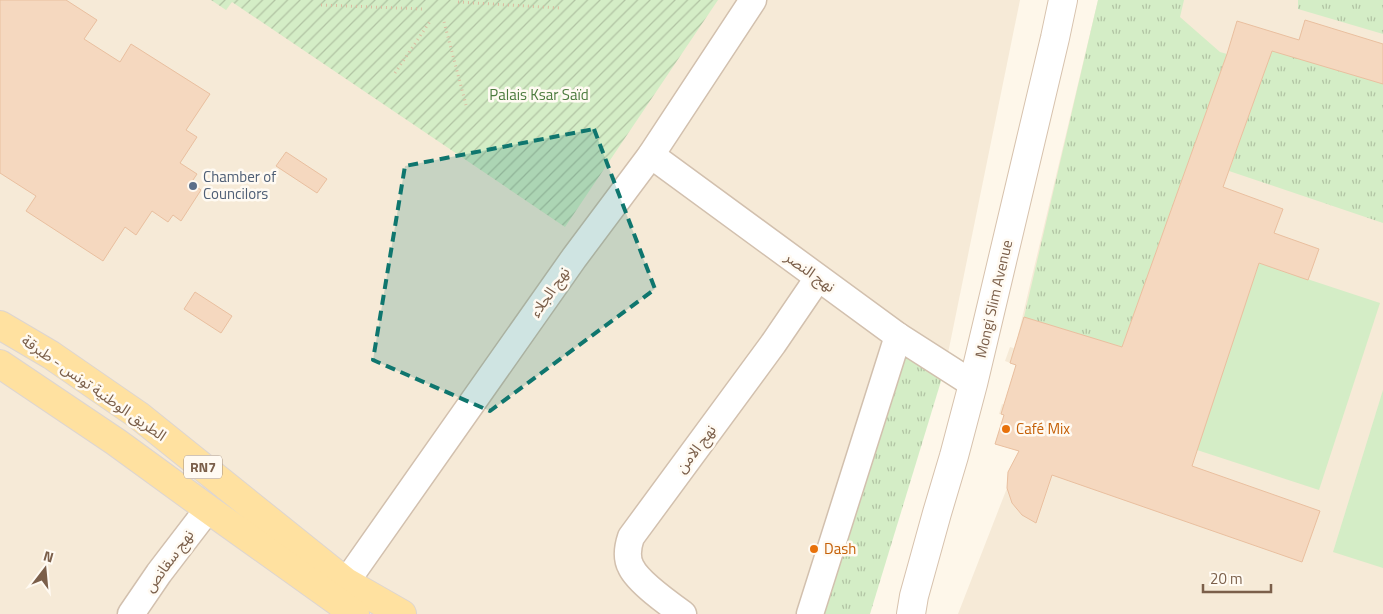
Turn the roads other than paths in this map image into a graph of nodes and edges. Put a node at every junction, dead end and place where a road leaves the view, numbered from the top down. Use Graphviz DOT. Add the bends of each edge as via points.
graph roads {
  1 [pos="753,0"];
  2 [pos="1063,0"];
  3 [pos="651,154"];
  4 [pos="818,278"];
  5 [pos="0,325"];
  6 [pos="898,336"];
  7 [pos="0,364"];
  8 [pos="974,384"];
  9 [pos="208,509"];
  10 [pos="346,582"];
  11 [pos="910,608"];
  12 [pos="131,614"];
  13 [pos="355,614"];
  14 [pos="402,614"];
  15 [pos="683,614"];
  16 [pos="810,614"];
  1 -- 3 [label="street, نهج الجلاء"];
  2 -- 8 [label="main road, Mongi Slim Avenue"];
  3 -- 4 [label="street, نهج النصر"];
  3 -- 10 [label="street, نهج الجلاء"];
  4 -- 6 [label="street, نهج النصر"];
  4 -- 15 [label="street, نهج الامن" via="768,352 631,537 628,546 630,567"];
  5 -- 10 [label="main road, الطريق الوطنية تونس - طبرقة / RN7" via="51,355 138,415"];
  6 -- 8 [label="street, نهج النصر"];
  6 -- 16 [label="street"];
  7 -- 9 [label="main road, RN7"];
  8 -- 11 [label="main road, Mongi Slim Avenue"];
  9 -- 12 [label="street, نهج سقانص"];
  9 -- 13 [label="main road, RN7"];
  10 -- 14 [label="main road, الطريق الوطنية تونس - طبرقة / RN7"];
}
